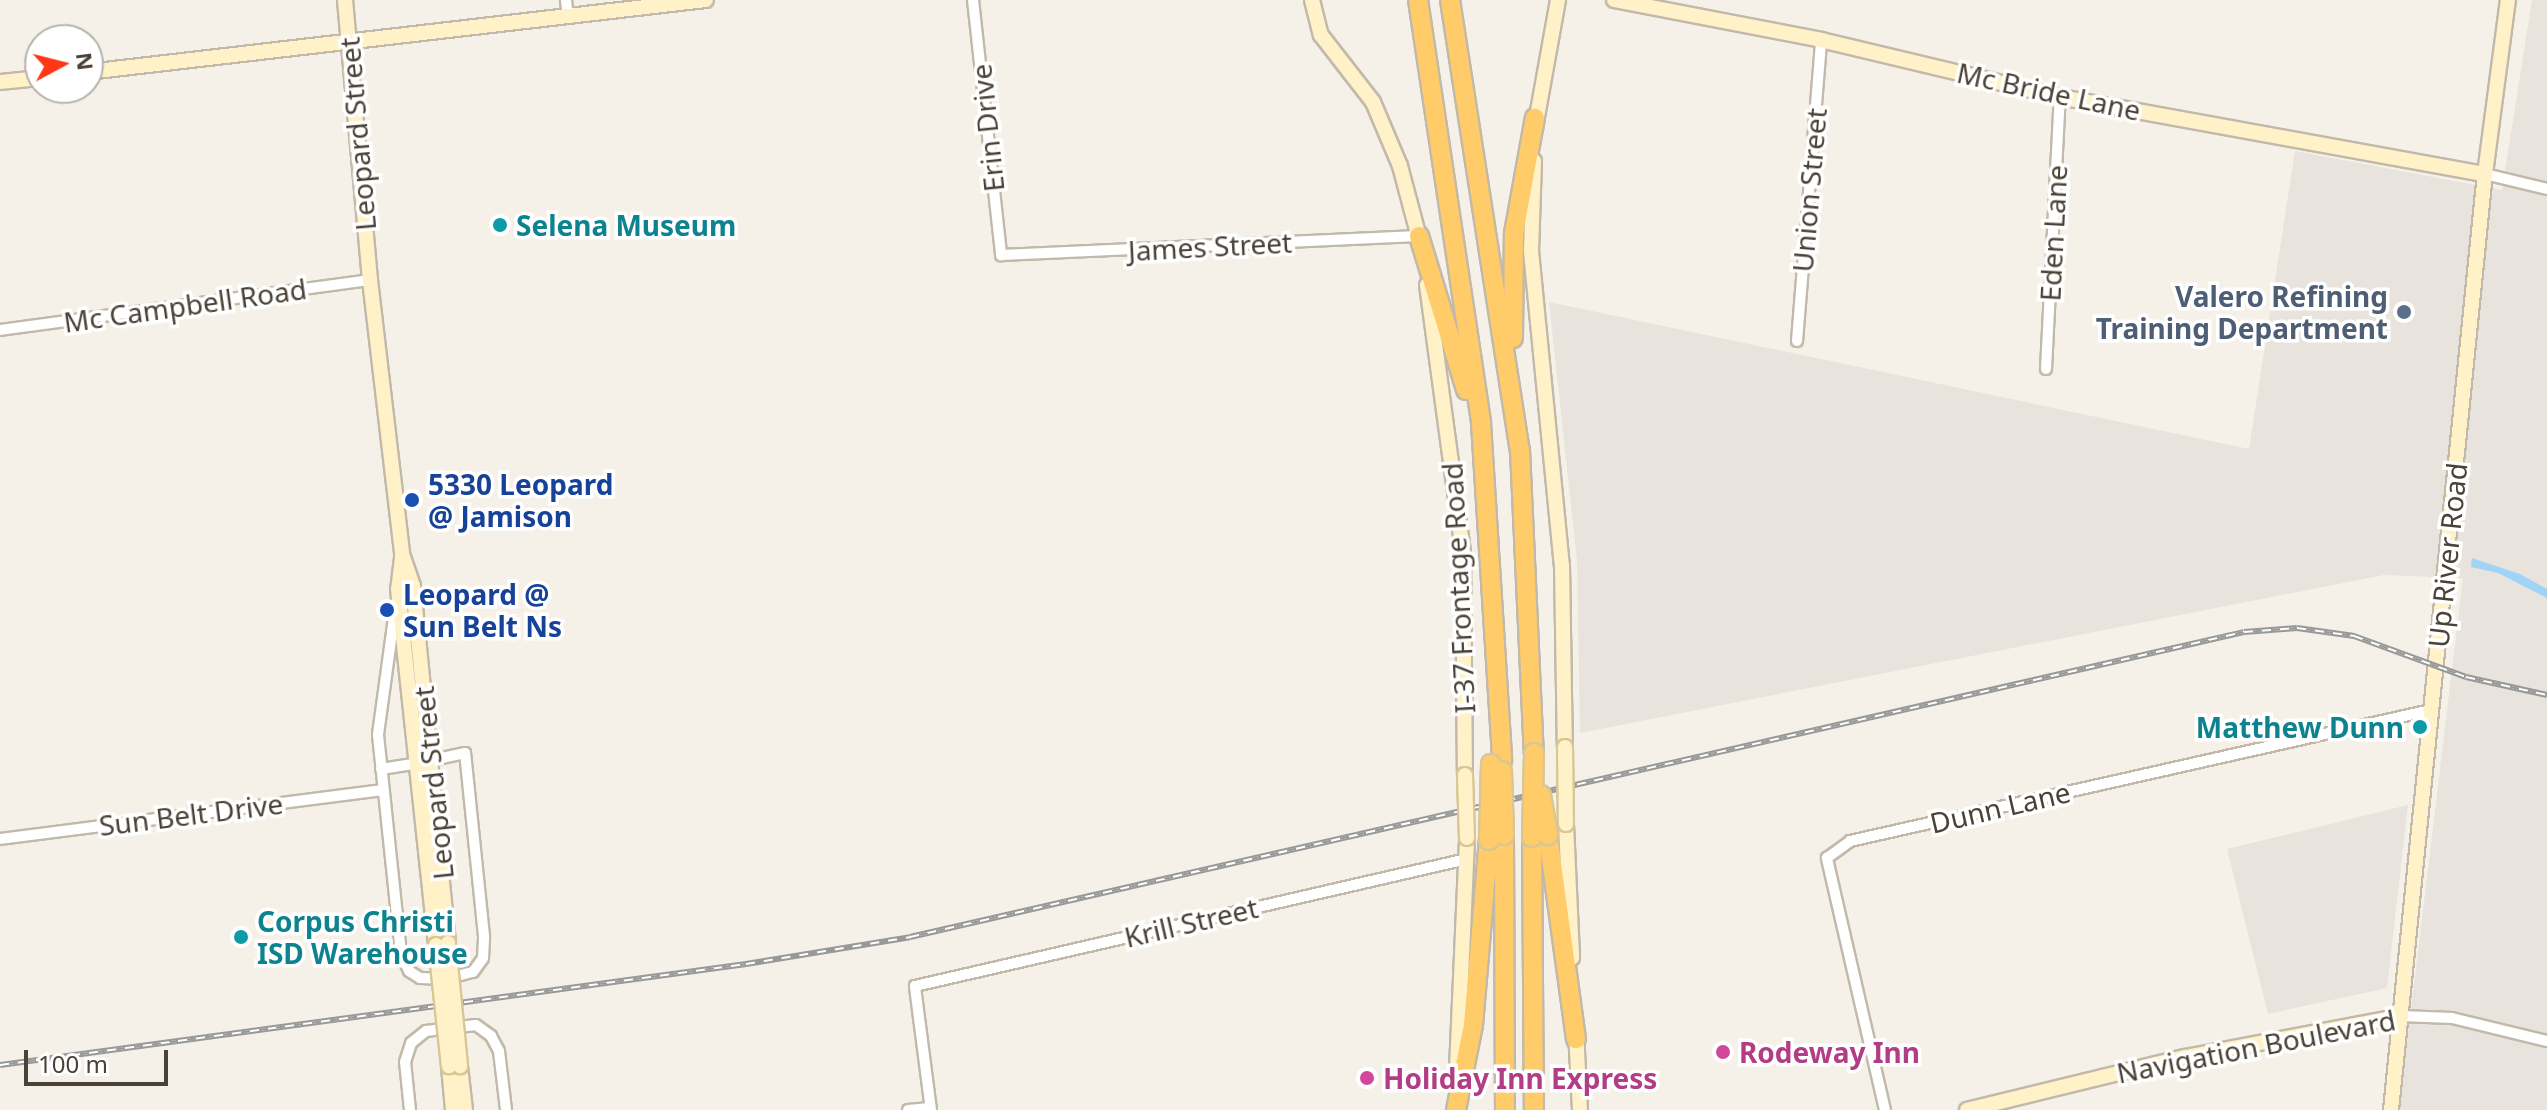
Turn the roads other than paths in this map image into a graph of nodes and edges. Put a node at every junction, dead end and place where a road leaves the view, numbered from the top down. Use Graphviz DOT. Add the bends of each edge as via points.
graph roads {
  1 [pos="345,0"];
  2 [pos="566,0"];
  3 [pos="706,0"];
  4 [pos="973,0"];
  5 [pos="1312,0"];
  6 [pos="1418,0"];
  7 [pos="1450,0"];
  8 [pos="1558,0"];
  9 [pos="1614,0"];
  10 [pos="2508,0"];
  11 [pos="568,18"];
  12 [pos="1821,40"];
  13 [pos="348,43"];
  14 [pos="104,70"];
  15 [pos="24,80"];
  16 [pos="0,82"];
  17 [pos="2060,97"];
  18 [pos="1535,118"];
  19 [pos="2485,174"];
  20 [pos="2547,189"];
  21 [pos="1419,236"];
  22 [pos="1001,255"];
  23 [pos="370,280"];
  24 [pos="0,330"];
  25 [pos="1797,341"];
  26 [pos="2046,369"];
  27 [pos="1512,389"];
  28 [pos="1491,550"];
  29 [pos="402,554"];
  30 [pos="398,589"];
  31 [pos="2431,710"];
  32 [pos="424,761"];
  33 [pos="381,769"];
  34 [pos="382,790"];
  35 [pos="1540,836"];
  36 [pos="1497,837"];
  37 [pos="0,839"];
  38 [pos="1467,859"];
  39 [pos="2401,1016"];
  40 [pos="1576,1039"];
  41 [pos="2547,1041"];
  42 [pos="454,1066"];
  43 [pos="930,1109"];
  44 [pos="410,1110"];
  45 [pos="453,1110"];
  46 [pos="465,1110"];
  47 [pos="506,1110"];
  48 [pos="908,1110"];
  49 [pos="1456,1110"];
  50 [pos="1505,1110"];
  51 [pos="1534,1110"];
  52 [pos="1580,1110"];
  53 [pos="1885,1110"];
  54 [pos="1967,1110"];
  55 [pos="2391,1110"];
  1 -- 13 [label="main road, Leopard Street"];
  2 -- 11 [label="street"];
  3 -- 11 [label="main road"];
  4 -- 22 [label="street, Erin Drive"];
  5 -- 21 [label="main road, I-37 Frontage Road" via="1321,35 1373,102 1400,166"];
  6 -- 28 [label="highway" via="1481,423"];
  7 -- 27 [label="highway"];
  8 -- 18 [label="main road"];
  9 -- 12 [label="main road, Mc Bride Lane"];
  10 -- 19 [label="main road, Up River Road"];
  11 -- 13 [label="main road"];
  12 -- 17 [label="main road, Mc Bride Lane"];
  12 -- 25 [label="street, Union Street"];
  13 -- 14 [label="main road"];
  13 -- 23 [label="main road, Leopard Street"];
  15 -- 16 [label="main road"];
  17 -- 19 [label="main road, Mc Bride Lane"];
  17 -- 26 [label="street, Eden Lane"];
  18 -- 27 [label="highway" via="1514,233"];
  18 -- 40 [label="main road, bridge" via="1531,251 1562,565"];
  19 -- 20 [label="street"];
  19 -- 31 [label="main road, Up River Road"];
  21 -- 22 [label="street, James Street"];
  21 -- 28 [label="highway" via="1466,390"];
  21 -- 38 [label="main road, I-37 Frontage Road, bridge" via="1449,420 1463,552"];
  23 -- 24 [label="street, Mc Campbell Road"];
  23 -- 29 [label="main road, Leopard Street"];
  27 -- 35 [label="highway, bridge"];
  28 -- 36 [label="highway, bridge" via="1499,677"];
  29 -- 30 [label="main road, Leopard Street"];
  29 -- 32 [label="main road, Leopard Street" via="413,586"];
  30 -- 32 [label="main road, Leopard Street"];
  30 -- 33 [label="street" via="380,701"];
  31 -- 39 [label="main road, Up River Road"];
  31 -- 53 [label="street, Dunn Lane" via="1850,841 1827,858"];
  32 -- 33 [label="street"];
  32 -- 34 [label="street" via="465,753 484,936 483,958 473,972 420,978 409,971 401,953"];
  32 -- 42 [label="main road, Leopard Street, bridge"];
  33 -- 34 [label="street"];
  34 -- 37 [label="street, Sun Belt Drive"];
  35 -- 40 [label="highway"];
  35 -- 51 [label="highway"];
  36 -- 49 [label="highway" via="1473,1025"];
  36 -- 50 [label="highway"];
  38 -- 43 [label="street, Krill Street" via="915,986"];
  38 -- 49 [label="main road, I-37 Frontage Road"];
  39 -- 41 [label="street, Navigation Boulevard" via="2452,1018"];
  39 -- 54 [label="main road, Navigation Boulevard" via="2185,1057"];
  39 -- 55 [label="main road, Up River Road"];
  40 -- 52 [label="main road"];
  42 -- 45 [label="main road, Leopard Street"];
  42 -- 46 [label="main road, Leopard Street"];
  43 -- 48 [label="street"];
  44 -- 47 [label="street" via="405,1062 411,1043 426,1031 476,1025 499,1051"];
}
